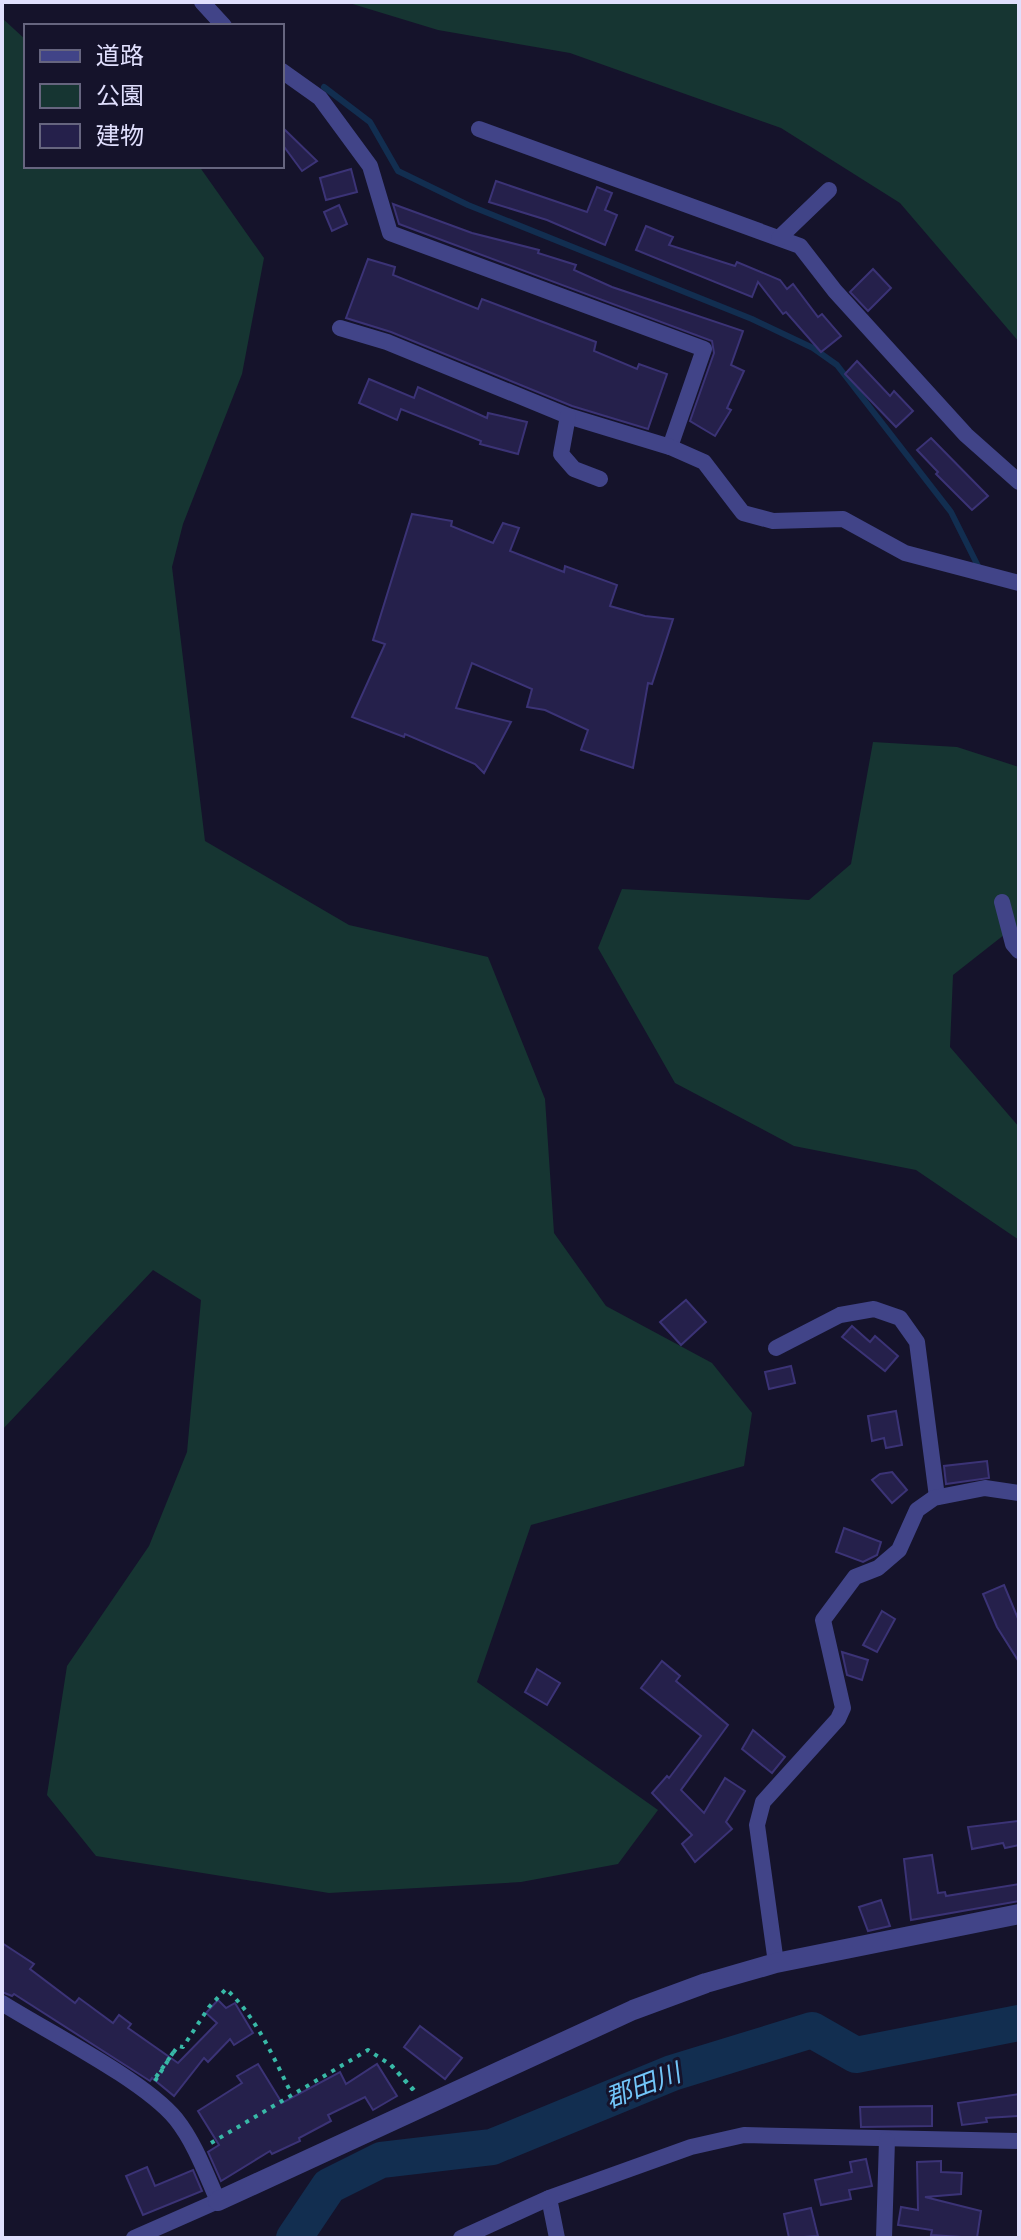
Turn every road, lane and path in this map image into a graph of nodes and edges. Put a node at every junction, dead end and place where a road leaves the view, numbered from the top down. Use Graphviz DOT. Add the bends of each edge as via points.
graph roads {
  1 [pos="202,2"];
  2 [pos="222,24"];
  3 [pos="284,72"];
  4 [pos="479,129"];
  5 [pos="829,190"];
  6 [pos="779,238"];
  7 [pos="340,328"];
  8 [pos="568,416"];
  9 [pos="670,447"];
  10 [pos="600,479"];
  11 [pos="1019,482"];
  12 [pos="1019,583"];
  13 [pos="1002,902"];
  14 [pos="1019,951"];
  15 [pos="776,1348"];
  16 [pos="1019,1493"];
  17 [pos="937,1497"];
  18 [pos="1019,1914"];
  19 [pos="776,1963"];
  20 [pos="2,2003"];
  21 [pos="147,2093"];
  22 [pos="291,2093"];
  23 [pos="425,2104"];
  24 [pos="887,2140"];
  25 [pos="1019,2141"];
  26 [pos="196,2153"];
  27 [pos="549,2198"];
  28 [pos="218,2201"];
  29 [pos="134,2238"];
  30 [pos="461,2238"];
  31 [pos="557,2238"];
  32 [pos="884,2238"];
  1 -- 2 [label="street"];
  3 -- 9 [label="street" via="320,98 370,166 390,233 704,349"];
  4 -- 6 [label="street"];
  5 -- 6 [label="street"];
  6 -- 11 [label="street" via="800,246 966,435"];
  7 -- 8 [label="street"];
  8 -- 9 [label="street"];
  8 -- 10 [label="street" via="561,454 574,469"];
  9 -- 12 [label="street" via="704,462 743,513 773,521 843,519 905,553"];
  13 -- 14 [label="street"];
  15 -- 17 [label="street" via="840,1315 874,1309 900,1318 917,1342"];
  16 -- 17 [label="street" via="985,1488"];
  17 -- 19 [label="street" via="917,1510 899,1550 878,1568 855,1577 823,1620 843,1708 763,1802 757,1825"];
  18 -- 19 [label="street"];
  19 -- 23 [label="street" via="633,2010"];
  20 -- 21 [label="street"];
  21 -- 22 [label="path" via="176,2048 183,2047 226,1989 237,1999"];
  21 -- 26 [label="street" via="176,2119"];
  22 -- 23 [label="path" via="368,2050 402,2076"];
  22 -- 26 [label="path"];
  23 -- 28 [label="street"];
  24 -- 25 [label="street"];
  24 -- 27 [label="street" via="744,2135 691,2147"];
  24 -- 32 [label="street"];
  26 -- 28 [label="street"];
  27 -- 30 [label="street"];
  27 -- 31 [label="street"];
  28 -- 29 [label="street"];
}
